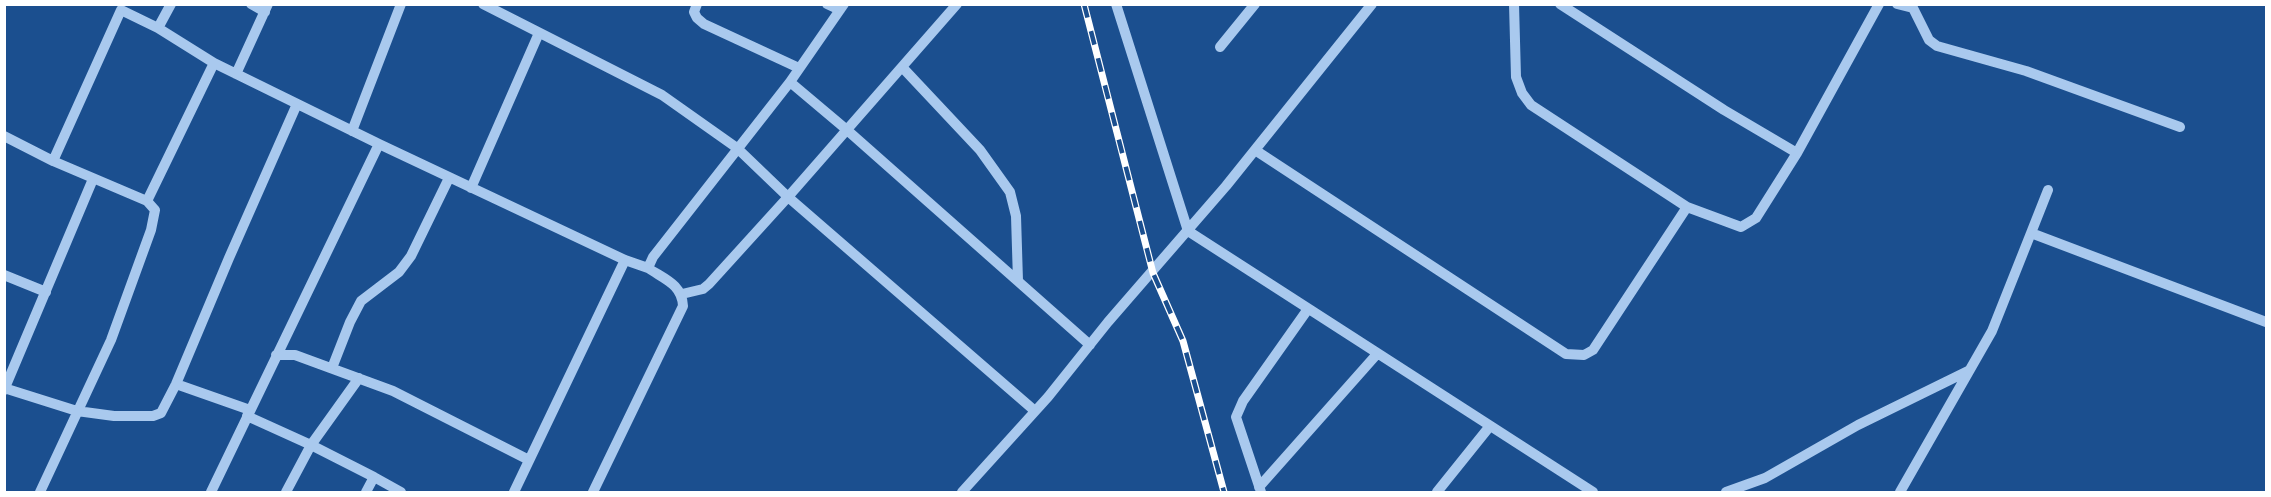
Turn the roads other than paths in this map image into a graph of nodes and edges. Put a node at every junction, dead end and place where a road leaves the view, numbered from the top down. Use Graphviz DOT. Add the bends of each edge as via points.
graph roads {
  1 [pos="171,4"];
  2 [pos="251,4"];
  3 [pos="401,4"];
  4 [pos="483,4"];
  5 [pos="697,4"];
  6 [pos="828,4"];
  7 [pos="1116,4"];
  8 [pos="1255,4"];
  9 [pos="1372,4"];
  10 [pos="1514,4"];
  11 [pos="1560,4"];
  12 [pos="1879,4"];
  13 [pos="1896,4"];
  14 [pos="954,6"];
  15 [pos="1913,6"];
  16 [pos="842,7"];
  17 [pos="266,8"];
  18 [pos="158,28"];
  19 [pos="539,33"];
  20 [pos="1220,47"];
  21 [pos="214,63"];
  22 [pos="799,68"];
  23 [pos="902,68"];
  24 [pos="236,74"];
  25 [pos="790,82"];
  26 [pos="297,104"];
  27 [pos="2180,127"];
  28 [pos="847,130"];
  29 [pos="352,131"];
  30 [pos="4,136"];
  31 [pos="379,144"];
  32 [pos="737,148"];
  33 [pos="1255,150"];
  34 [pos="1797,153"];
  35 [pos="53,161"];
  36 [pos="449,178"];
  37 [pos="93,179"];
  38 [pos="471,188"];
  39 [pos="2048,190"];
  40 [pos="788,197"];
  41 [pos="147,201"];
  42 [pos="1687,207"];
  43 [pos="1188,231"];
  44 [pos="2031,233"];
  45 [pos="625,260"];
  46 [pos="648,268"];
  47 [pos="4,275"];
  48 [pos="1018,281"];
  49 [pos="46,292"];
  50 [pos="682,294"];
  51 [pos="1308,309"];
  52 [pos="2266,322"];
  53 [pos="1090,345"];
  54 [pos="1377,354"];
  55 [pos="276,355"];
  56 [pos="332,368"];
  57 [pos="1968,371"];
  58 [pos="359,378"];
  59 [pos="176,384"];
  60 [pos="5,389"];
  61 [pos="77,411"];
  62 [pos="1035,411"];
  63 [pos="248,413"];
  64 [pos="1490,426"];
  65 [pos="311,446"];
  66 [pos="529,460"];
  67 [pos="374,477"];
  68 [pos="1260,490"];
  69 [pos="40,492"];
  70 [pos="211,492"];
  71 [pos="286,492"];
  72 [pos="366,492"];
  73 [pos="401,492"];
  74 [pos="514,492"];
  75 [pos="593,492"];
  76 [pos="962,492"];
  77 [pos="1437,492"];
  78 [pos="1593,492"];
  79 [pos="1726,492"];
  80 [pos="1900,492"];
  1 -- 18 [label="street"];
  2 -- 17 [label="street"];
  3 -- 29 [label="street"];
  4 -- 19 [label="street"];
  5 -- 22 [label="street" via="694,12 704,24"];
  6 -- 16 [label="street"];
  7 -- 43 [label="street"];
  8 -- 20 [label="street"];
  9 -- 33 [label="street"];
  10 -- 42 [label="street" via="1516,77 1531,105"];
  11 -- 34 [label="street"];
  12 -- 34 [label="street"];
  13 -- 15 [label="street"];
  14 -- 23 [label="street"];
  15 -- 27 [label="street" via="1929,40 1937,46 2026,71"];
  16 -- 22 [label="street"];
  17 -- 24 [label="street"];
  18 -- 21 [label="street"];
  18 -- 35 [label="street" via="121,10"];
  19 -- 32 [label="street" via="662,95"];
  19 -- 38 [label="street"];
  21 -- 24 [label="street"];
  21 -- 41 [label="street"];
  22 -- 25 [label="street"];
  23 -- 28 [label="street"];
  23 -- 48 [label="street" via="980,150 1010,192 1016,216"];
  24 -- 26 [label="street"];
  25 -- 28 [label="street"];
  25 -- 32 [label="street"];
  26 -- 29 [label="street"];
  26 -- 59 [label="street"];
  28 -- 40 [label="street"];
  28 -- 48 [label="street"];
  29 -- 31 [label="street"];
  30 -- 35 [label="street"];
  31 -- 36 [label="street"];
  31 -- 55 [label="street"];
  32 -- 40 [label="street"];
  32 -- 46 [label="street"];
  33 -- 42 [label="street" via="1566,354 1584,355 1593,350"];
  33 -- 43 [label="street"];
  34 -- 42 [label="street" via="1756,218 1747,225 1740,227"];
  35 -- 37 [label="street"];
  36 -- 38 [label="street"];
  36 -- 56 [label="street" via="411,256 399,272 362,301"];
  37 -- 41 [label="street"];
  37 -- 49 [label="street"];
  38 -- 45 [label="street"];
  39 -- 44 [label="street"];
  40 -- 50 [label="street" via="709,284"];
  40 -- 62 [label="street"];
  41 -- 61 [label="street" via="154,210 151,230 111,340"];
  43 -- 51 [label="street"];
  43 -- 53 [label="street"];
  44 -- 52 [label="street"];
  44 -- 57 [label="street" via="1992,331"];
  45 -- 46 [label="street"];
  45 -- 66 [label="street"];
  46 -- 50 [label="street"];
  47 -- 49 [label="street"];
  48 -- 53 [label="street"];
  49 -- 60 [label="street"];
  50 -- 75 [label="street" via="683,306"];
  51 -- 54 [label="street"];
  51 -- 68 [label="street" via="1243,401 1236,417"];
  53 -- 62 [label="street"];
  54 -- 64 [label="street"];
  54 -- 68 [label="street"];
  55 -- 56 [label="street" via="296,355"];
  55 -- 63 [label="street"];
  56 -- 58 [label="street"];
  57 -- 79 [label="street" via="1858,425 1765,478"];
  57 -- 80 [label="street"];
  58 -- 65 [label="street"];
  58 -- 66 [label="street" via="393,391"];
  59 -- 61 [label="street" via="161,413 153,416"];
  59 -- 63 [label="street"];
  60 -- 61 [label="street"];
  61 -- 69 [label="street"];
  62 -- 76 [label="street"];
  63 -- 65 [label="street"];
  63 -- 70 [label="street"];
  64 -- 77 [label="street"];
  64 -- 78 [label="street"];
  65 -- 67 [label="street"];
  65 -- 71 [label="street"];
  66 -- 74 [label="street"];
  67 -- 72 [label="street"];
  67 -- 73 [label="street"];
}
